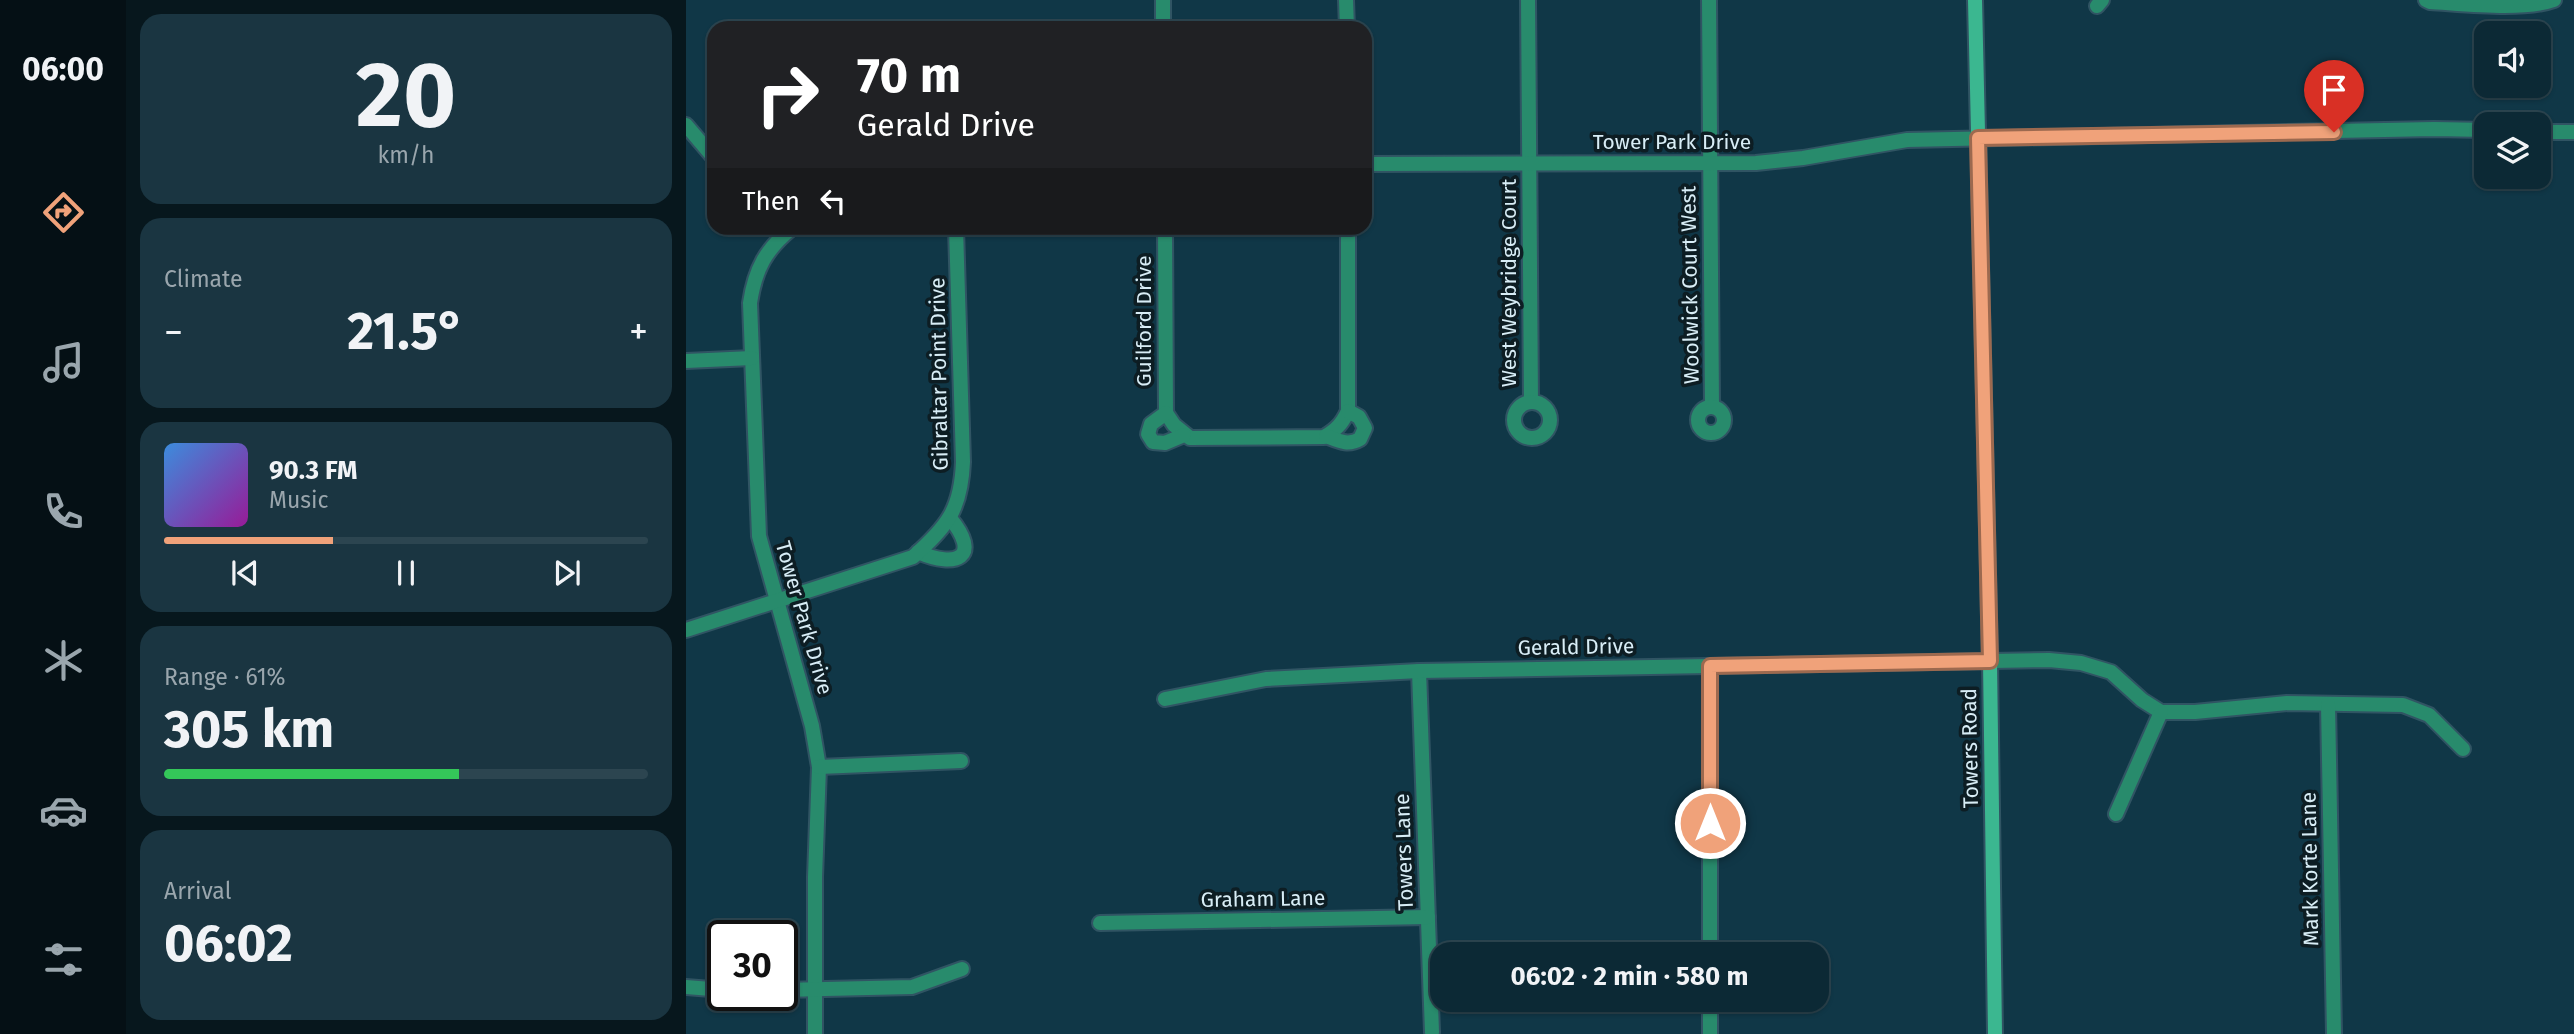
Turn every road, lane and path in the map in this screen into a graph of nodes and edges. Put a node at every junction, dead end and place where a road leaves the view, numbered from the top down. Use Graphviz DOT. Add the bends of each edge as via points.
graph roads {
  1 [pos="1163,0"];
  2 [pos="1346,0"];
  3 [pos="1528,0"];
  4 [pos="1709,0"];
  5 [pos="1975,0"];
  6 [pos="2426,0"];
  7 [pos="2554,0"];
  8 [pos="1163,21"];
  9 [pos="1346,21"];
  10 [pos="686,125"];
  11 [pos="2474,130"];
  12 [pos="2551,132"];
  13 [pos="2574,132"];
  14 [pos="1978,138"];
  15 [pos="707,150"];
  16 [pos="1709,163"];
  17 [pos="1372,164"];
  18 [pos="1530,164"];
  19 [pos="779,235"];
  20 [pos="956,235"];
  21 [pos="1165,235"];
  22 [pos="1348,235"];
  23 [pos="752,358"];
  24 [pos="686,361"];
  25 [pos="1531,402"];
  26 [pos="1712,407"];
  27 [pos="1348,411"];
  28 [pos="1166,414"];
  29 [pos="1184,435"];
  30 [pos="1326,436"];
  31 [pos="950,517"];
  32 [pos="918,552"];
  33 [pos="776,602"];
  34 [pos="686,630"];
  35 [pos="1990,661"];
  36 [pos="1710,666"];
  37 [pos="1419,671"];
  38 [pos="1165,699"];
  39 [pos="2328,704"];
  40 [pos="2161,712"];
  41 [pos="2463,749"];
  42 [pos="961,761"];
  43 [pos="818,767"];
  44 [pos="2116,814"];
  45 [pos="1428,917"];
  46 [pos="1100,923"];
  47 [pos="1710,942"];
  48 [pos="962,969"];
  49 [pos="686,987"];
  50 [pos="707,989"];
  51 [pos="816,989"];
  52 [pos="798,990"];
  53 [pos="1710,1012"];
  54 [pos="1432,1032"];
  55 [pos="815,1034"];
  56 [pos="1710,1034"];
  57 [pos="1994,1034"];
  58 [pos="2334,1034"];
  1 -- 8 [label="street"];
  2 -- 9 [label="street"];
  3 -- 18 [label="street, West Weybridge Court"];
  4 -- 16 [label="street, Woolwick Court West"];
  5 -- 14 [label="main road, Towers Road"];
  6 -- 7 [label="street" via="2503,5"];
  10 -- 15 [label="street"];
  11 -- 14 [label="street, Tower Park Drive"];
  12 -- 13 [label="street"];
  14 -- 16 [label="street, Tower Park Drive" via="1907,140 1791,159"];
  14 -- 35 [label="main road, Towers Road"];
  16 -- 18 [label="street, Tower Park Drive"];
  16 -- 26 [label="street, Woolwick Court West"];
  17 -- 18 [label="street, Tower Park Drive"];
  18 -- 25 [label="street, West Weybridge Court"];
  19 -- 23 [label="street, Tower Park Drive" via="758,266 752,285"];
  20 -- 31 [label="street, Gibraltar Point Drive" via="963,462 962,489"];
  21 -- 28 [label="street, Guilford Drive"];
  22 -- 27 [label="street, Guilford Drive"];
  23 -- 24 [label="street"];
  23 -- 33 [label="street, Tower Park Drive" via="759,536"];
  27 -- 30 [label="street"];
  27 -- 30 [label="street, Guilford Drive" via="1359,417 1365,428 1360,439 1342,443"];
  28 -- 29 [label="street, Guilford Drive"];
  28 -- 29 [label="street, Guilford Drive" via="1151,424 1148,434 1153,442 1166,443"];
  29 -- 30 [label="street, Guilford Drive" via="1212,439"];
  31 -- 32 [label="street, Gibraltar Point Drive"];
  31 -- 32 [label="street" via="963,533 962,554 950,561"];
  32 -- 33 [label="street, Gibraltar Point Drive"];
  33 -- 34 [label="street, Gibraltar Point Drive"];
  33 -- 43 [label="street, Tower Park Drive" via="809,715"];
  35 -- 36 [label="street, Gerald Drive"];
  35 -- 40 [label="street, Gerald Drive" via="2081,663 2110,672"];
  35 -- 57 [label="main road, Towers Road"];
  36 -- 37 [label="street, Gerald Drive"];
  36 -- 47 [label="street"];
  37 -- 38 [label="street, Gerald Drive" via="1266,679"];
  37 -- 45 [label="street, Towers Lane"];
  39 -- 40 [label="street"];
  39 -- 41 [label="street" via="2403,705 2429,715"];
  39 -- 58 [label="street, Mark Korte Lane"];
  40 -- 44 [label="street"];
  42 -- 43 [label="street"];
  43 -- 51 [label="street, Tower Park Drive"];
  45 -- 46 [label="street, Graham Lane"];
  45 -- 54 [label="street, Towers Lane"];
  48 -- 51 [label="street" via="912,987"];
  49 -- 50 [label="street"];
  51 -- 52 [label="street"];
  51 -- 55 [label="street, Tower Park Drive"];
  53 -- 56 [label="street"];
}
